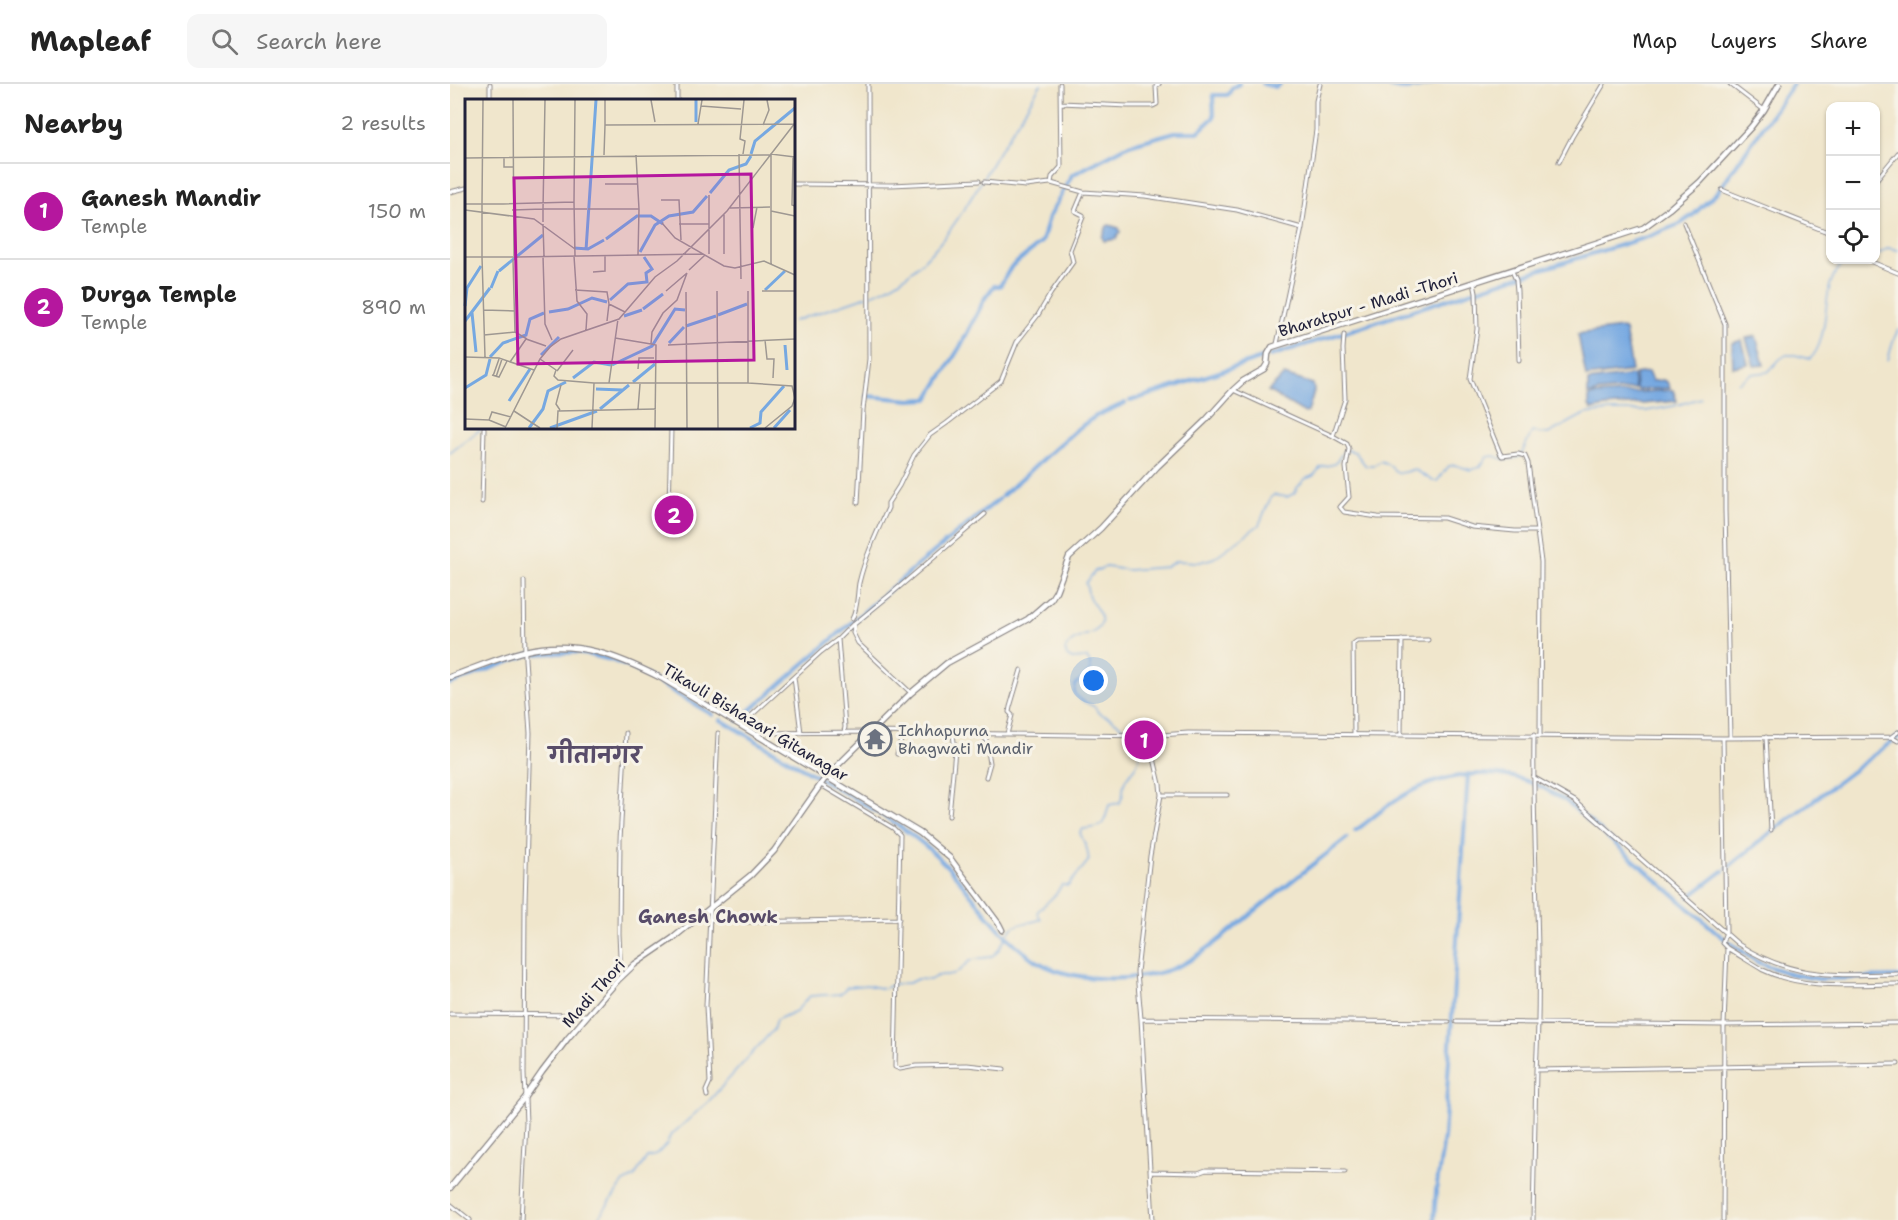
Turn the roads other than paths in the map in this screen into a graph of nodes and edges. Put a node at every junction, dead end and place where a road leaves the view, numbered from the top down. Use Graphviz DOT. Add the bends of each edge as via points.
graph roads {
  1 [pos="868,84"];
  2 [pos="1060,84"];
  3 [pos="1159,84"];
  4 [pos="1320,84"];
  5 [pos="1604,84"];
  6 [pos="1730,84"];
  7 [pos="1779,84"];
  8 [pos="1061,103"];
  9 [pos="1764,110"];
  10 [pos="1898,153"];
  11 [pos="1559,162"];
  12 [pos="1880,174"];
  13 [pos="979,181"];
  14 [pos="984,182"];
  15 [pos="1050,183"];
  16 [pos="795,184"];
  17 [pos="869,184"];
  18 [pos="465,188"];
  19 [pos="1722,190"];
  20 [pos="450,192"];
  21 [pos="1083,192"];
  22 [pos="1684,223"];
  23 [pos="1302,228"];
  24 [pos="1826,231"];
  25 [pos="1876,264"];
  26 [pos="1512,271"];
  27 [pos="1898,273"];
  28 [pos="1473,284"];
  29 [pos="1344,335"];
  30 [pos="1277,344"];
  31 [pos="1519,360"];
  32 [pos="1233,390"];
  33 [pos="484,429"];
  34 [pos="671,429"];
  35 [pos="1333,436"];
  36 [pos="482,502"];
  37 [pos="858,502"];
  38 [pos="669,509"];
  39 [pos="985,514"];
  40 [pos="1537,531"];
  41 [pos="524,581"];
  42 [pos="852,619"];
  43 [pos="852,626"];
  44 [pos="838,639"];
  45 [pos="1402,640"];
  46 [pos="1428,640"];
  47 [pos="525,651"];
  48 [pos="1020,670"];
  49 [pos="450,677"];
  50 [pos="794,677"];
  51 [pos="910,693"];
  52 [pos="740,726"];
  53 [pos="871,732"];
  54 [pos="1898,732"];
  55 [pos="626,733"];
  56 [pos="718,733"];
  57 [pos="752,733"];
  58 [pos="801,733"];
  59 [pos="844,733"];
  60 [pos="903,733"];
  61 [pos="953,734"];
  62 [pos="985,734"];
  63 [pos="1007,734"];
  64 [pos="1354,734"];
  65 [pos="1401,734"];
  66 [pos="1534,735"];
  67 [pos="1540,735"];
  68 [pos="1148,736"];
  69 [pos="1766,737"];
  70 [pos="1723,738"];
  71 [pos="1730,738"];
  72 [pos="1892,738"];
  73 [pos="1898,741"];
  74 [pos="897,754"];
  75 [pos="986,777"];
  76 [pos="1533,779"];
  77 [pos="823,780"];
  78 [pos="1161,795"];
  79 [pos="1227,795"];
  80 [pos="949,816"];
  81 [pos="1771,830"];
  82 [pos="711,909"];
  83 [pos="711,919"];
  84 [pos="899,919"];
  85 [pos="1002,930"];
  86 [pos="1726,934"];
  87 [pos="1727,948"];
  88 [pos="1898,974"];
  89 [pos="621,977"];
  90 [pos="1898,984"];
  91 [pos="450,1014"];
  92 [pos="524,1014"];
  93 [pos="588,1015"];
  94 [pos="1141,1019"];
  95 [pos="1449,1022"];
  96 [pos="1456,1022"];
  97 [pos="1898,1023"];
  98 [pos="1539,1024"];
  99 [pos="1724,1025"];
  100 [pos="1898,1064"];
  101 [pos="1725,1066"];
  102 [pos="1004,1069"];
  103 [pos="1536,1070"];
  104 [pos="707,1096"];
  105 [pos="524,1098"];
  106 [pos="1150,1172"];
  107 [pos="1345,1172"];
  108 [pos="450,1188"];
  109 [pos="450,1204"];
  110 [pos="470,1220"];
  111 [pos="521,1220"];
  112 [pos="1153,1220"];
  113 [pos="1533,1220"];
  114 [pos="1723,1220"];
  1 -- 17 [label="street"];
  2 -- 8 [label="street"];
  3 -- 8 [label="street" via="1153,106"];
  4 -- 23 [label="street"];
  5 -- 11 [label="street"];
  6 -- 9 [label="street"];
  7 -- 9 [label="main road, Bharatpur - Madi -Thori"];
  8 -- 15 [label="street" via="1061,167"];
  9 -- 26 [label="main road, Bharatpur - Madi -Thori" via="1700,182 1652,222 1633,233"];
  10 -- 12 [label="street"];
  13 -- 17 [label="street"];
  14 -- 15 [label="street" via="1026,186"];
  15 -- 21 [label="street"];
  16 -- 17 [label="street"];
  17 -- 37 [label="street" via="869,359"];
  18 -- 20 [label="street"];
  19 -- 24 [label="street"];
  21 -- 23 [label="street" via="1225,208"];
  21 -- 42 [label="street" via="1075,208 1083,217 1070,250 1073,261 1017,342 1001,381 930,435 914,455 874,538"];
  22 -- 71 [label="street" via="1725,324"];
  23 -- 30 [label="street"];
  25 -- 27 [label="street"];
  26 -- 28 [label="main road, Bharatpur - Madi -Thori"];
  26 -- 31 [label="street" via="1517,291"];
  28 -- 30 [label="main road, Bharatpur - Madi -Thori"];
  28 -- 40 [label="street" via="1477,329 1470,379 1502,456 1525,456"];
  29 -- 35 [label="street" via="1344,399"];
  30 -- 32 [label="main road, Bharatpur - Madi -Thori" via="1270,350 1264,369"];
  32 -- 35 [label="street"];
  32 -- 51 [label="main road, Bharatpur - Madi -Thori" via="1069,557 1051,599 1028,619 947,663"];
  33 -- 36 [label="street"];
  34 -- 38 [label="street"];
  35 -- 40 [label="street" via="1349,449 1349,497 1340,507 1344,512 1444,518 1473,527"];
  39 -- 43 [label="street"];
  40 -- 67 [label="street" via="1541,562"];
  41 -- 47 [label="street"];
  43 -- 44 [label="street"];
  43 -- 51 [label="street" via="854,623 858,643"];
  44 -- 50 [label="street"];
  44 -- 59 [label="street"];
  45 -- 46 [label="street"];
  45 -- 64 [label="street" via="1353,644"];
  45 -- 65 [label="street"];
  47 -- 49 [label="main road, Tikauli Bishazari Gitanagar"];
  47 -- 52 [label="main road, Tikauli Bishazari Gitanagar" via="556,647 589,650 626,660"];
  47 -- 92 [label="street" via="530,733"];
  48 -- 63 [label="street"];
  50 -- 52 [label="street"];
  50 -- 58 [label="street"];
  51 -- 53 [label="main road, Bharatpur - Madi -Thori"];
  52 -- 57 [label="main road, Tikauli Bishazari Gitanagar"];
  53 -- 59 [label="street"];
  53 -- 60 [label="street"];
  53 -- 77 [label="main road, Bharatpur - Madi -Thori"];
  54 -- 72 [label="street"];
  55 -- 89 [label="street" via="620,840"];
  56 -- 82 [label="street"];
  57 -- 58 [label="street"];
  57 -- 77 [label="main road, Tikauli Bishazari Gitanagar"];
  58 -- 59 [label="street"];
  60 -- 61 [label="street"];
  60 -- 74 [label="street"];
  61 -- 62 [label="street"];
  61 -- 80 [label="street"];
  62 -- 63 [label="street"];
  62 -- 75 [label="street" via="990,763"];
  63 -- 68 [label="street"];
  64 -- 65 [label="street"];
  64 -- 68 [label="street"];
  65 -- 66 [label="street"];
  66 -- 67 [label="street"];
  66 -- 76 [label="street"];
  67 -- 70 [label="street"];
  68 -- 78 [label="street"];
  69 -- 71 [label="street"];
  69 -- 72 [label="street"];
  69 -- 81 [label="street"];
  70 -- 71 [label="street"];
  70 -- 86 [label="street"];
  72 -- 73 [label="street"];
  76 -- 86 [label="street" via="1575,801"];
  76 -- 98 [label="street"];
  77 -- 82 [label="main road, Madi Thori" via="774,851"];
  77 -- 84 [label="street" via="900,835"];
  77 -- 85 [label="main road, Tikauli Bishazari Gitanagar" via="938,846 977,892"];
  78 -- 79 [label="street"];
  78 -- 94 [label="street" via="1137,975"];
  82 -- 83 [label="street"];
  82 -- 89 [label="main road, Madi Thori"];
  83 -- 84 [label="street"];
  83 -- 104 [label="street" via="706,1006 710,1082"];
  84 -- 102 [label="street" via="895,1067 967,1065"];
  86 -- 87 [label="street" via="1722,943"];
  86 -- 88 [label="street" via="1755,955 1801,972"];
  87 -- 90 [label="street" via="1765,970 1804,981"];
  87 -- 99 [label="street"];
  89 -- 93 [label="main road, Madi Thori"];
  91 -- 92 [label="street"];
  92 -- 93 [label="street"];
  92 -- 105 [label="street"];
  93 -- 105 [label="main road, Madi Thori"];
  94 -- 95 [label="street"];
  94 -- 106 [label="street"];
  96 -- 98 [label="street"];
  97 -- 99 [label="street"];
  98 -- 99 [label="street"];
  98 -- 103 [label="street"];
  99 -- 101 [label="street"];
  100 -- 101 [label="street"];
  101 -- 103 [label="street"];
  101 -- 114 [label="street"];
  103 -- 113 [label="street"];
  105 -- 108 [label="main road, Madi Thori"];
  105 -- 111 [label="street"];
  106 -- 107 [label="street"];
  106 -- 112 [label="street"];
  109 -- 110 [label="street"];
}
